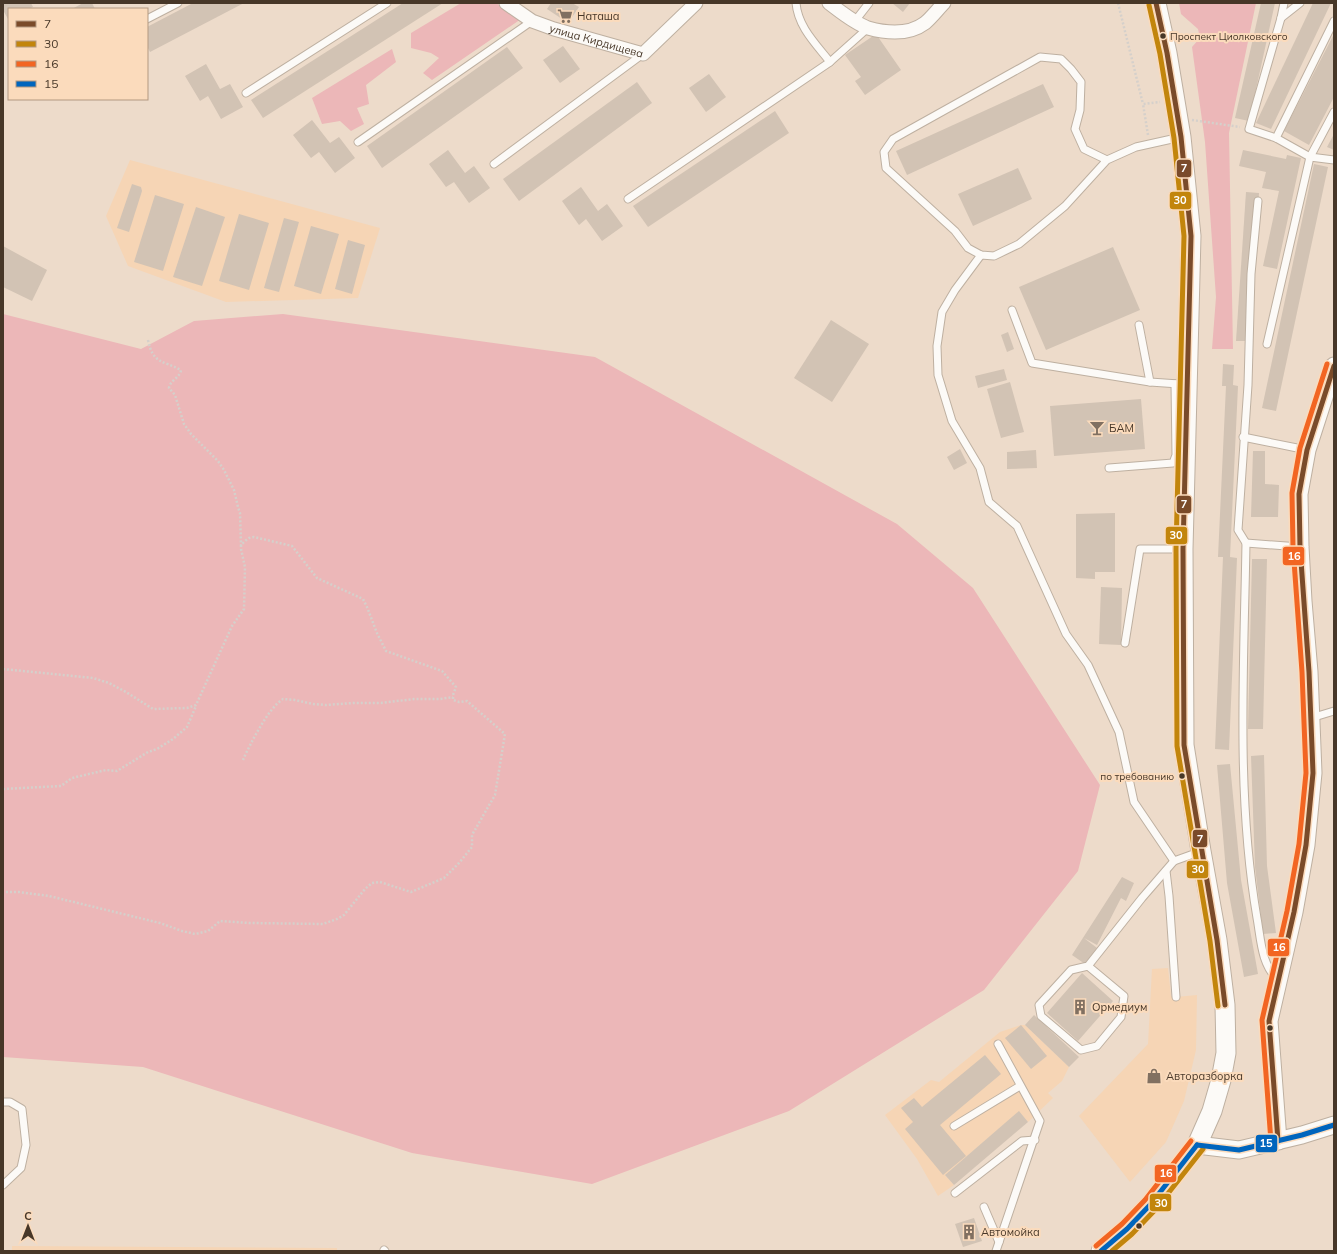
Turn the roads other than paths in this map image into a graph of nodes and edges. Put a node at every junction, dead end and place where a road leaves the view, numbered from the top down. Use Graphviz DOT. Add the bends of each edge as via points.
graph roads {
  1 [pos="178,3"];
  2 [pos="387,3"];
  3 [pos="506,3"];
  4 [pos="696,3"];
  5 [pos="796,3"];
  6 [pos="829,3"];
  7 [pos="869,3"];
  8 [pos="944,3"];
  9 [pos="1156,3"];
  10 [pos="1284,3"];
  11 [pos="1300,3"];
  12 [pos="148,18"];
  13 [pos="1281,18"];
  14 [pos="532,21"];
  15 [pos="855,21"];
  16 [pos="1334,21"];
  17 [pos="868,28"];
  18 [pos="643,54"];
  19 [pos="830,62"];
  20 [pos="246,93"];
  21 [pos="1334,112"];
  22 [pos="1181,137"];
  23 [pos="1276,138"];
  24 [pos="358,142"];
  25 [pos="1310,157"];
  26 [pos="1107,160"];
  27 [pos="1334,160"];
  28 [pos="494,164"];
  29 [pos="628,200"];
  30 [pos="1258,201"];
  31 [pos="980,256"];
  32 [pos="1012,310"];
  33 [pos="1139,325"];
  34 [pos="1267,344"];
  35 [pos="1332,376"];
  36 [pos="1150,382"];
  37 [pos="1181,384"];
  38 [pos="1243,437"];
  39 [pos="1307,450"];
  40 [pos="1109,468"];
  41 [pos="1246,543"];
  42 [pos="1300,547"];
  43 [pos="1183,549"];
  44 [pos="1125,643"];
  45 [pos="1334,710"];
  46 [pos="1311,718"];
  47 [pos="1201,851"];
  48 [pos="1174,861"];
  49 [pos="1166,871"];
  50 [pos="1088,966"];
  51 [pos="1279,981"];
  52 [pos="1176,997"];
  53 [pos="998,1044"];
  54 [pos="1020,1086"];
  55 [pos="3,1102"];
  56 [pos="1334,1125"];
  57 [pos="954,1126"];
  58 [pos="1034,1140"];
  59 [pos="1278,1141"];
  60 [pos="1197,1145"];
  61 [pos="3,1185"];
  62 [pos="955,1193"];
  63 [pos="984,1207"];
  64 [pos="999,1242"];
  65 [pos="1105,1249"];
  66 [pos="996,1251"];
  1 -- 12 [label="lane"];
  2 -- 20 [label="lane"];
  3 -- 14 [label="street, улица Кирдищева"];
  4 -- 18 [label="street, улица Кирдищева"];
  5 -- 19 [label="lane" via="804,29"];
  6 -- 15 [label="street"];
  7 -- 15 [label="lane"];
  8 -- 17 [label="street" via="924,23 907,32"];
  9 -- 22 [label="main road"];
  10 -- 13 [label="lane"];
  11 -- 13 [label="lane"];
  13 -- 23 [label="lane" via="1249,129"];
  14 -- 18 [label="street, улица Кирдищева"];
  14 -- 24 [label="lane"];
  15 -- 17 [label="street"];
  16 -- 23 [label="lane"];
  17 -- 19 [label="lane"];
  18 -- 28 [label="lane"];
  19 -- 29 [label="lane"];
  21 -- 25 [label="lane"];
  22 -- 26 [label="lane" via="1136,147"];
  22 -- 37 [label="main road" via="1191,236"];
  23 -- 25 [label="lane"];
  25 -- 27 [label="lane"];
  25 -- 34 [label="lane"];
  26 -- 31 [label="lane" via="1065,206 1019,244 994,256"];
  26 -- 31 [label="lane" via="1084,149 1075,129 1080,110 1081,82 1061,59 1040,57 893,139 884,152 886,168 955,231 968,248"];
  30 -- 38 [label="lane" via="1251,274 1248,385"];
  31 -- 48 [label="lane" via="942,312 937,346 938,375 952,421 980,468 989,502 1017,526 1066,634 1088,665 1119,732 1134,802"];
  32 -- 36 [label="lane" via="1032,363"];
  33 -- 36 [label="lane"];
  35 -- 39 [label="street"];
  36 -- 37 [label="lane"];
  37 -- 40 [label="lane" via="1176,455 1173,463"];
  37 -- 43 [label="main road"];
  38 -- 39 [label="lane"];
  38 -- 41 [label="lane" via="1238,530"];
  39 -- 42 [label="street" via="1299,494"];
  41 -- 42 [label="lane"];
  41 -- 51 [label="lane" via="1242,750 1250,877 1264,959 1270,972"];
  42 -- 46 [label="street"];
  43 -- 44 [label="lane" via="1140,549"];
  43 -- 47 [label="main road" via="1184,745"];
  45 -- 46 [label="lane"];
  46 -- 51 [label="street" via="1313,773 1306,845"];
  47 -- 48 [label="lane"];
  47 -- 60 [label="main road" via="1217,940 1225,1005 1226,1053 1212,1111"];
  48 -- 49 [label="lane"];
  49 -- 50 [label="lane"];
  49 -- 52 [label="lane"];
  50 -- 50 [label="lane" via="1071,970 1039,1005 1041,1016 1081,1050 1097,1046 1121,1017 1124,996"];
  51 -- 59 [label="street" via="1269,1021"];
  53 -- 54 [label="lane"];
  54 -- 57 [label="lane"];
  54 -- 58 [label="lane" via="1040,1121"];
  55 -- 61 [label="lane" via="10,1102 22,1109 26,1145 21,1168"];
  56 -- 59 [label="street"];
  58 -- 62 [label="lane" via="1022,1141"];
  58 -- 64 [label="lane"];
  59 -- 60 [label="street" via="1239,1150"];
  60 -- 65 [label="main road" via="1150,1205"];
  63 -- 64 [label="lane"];
  64 -- 66 [label="lane"];
}
